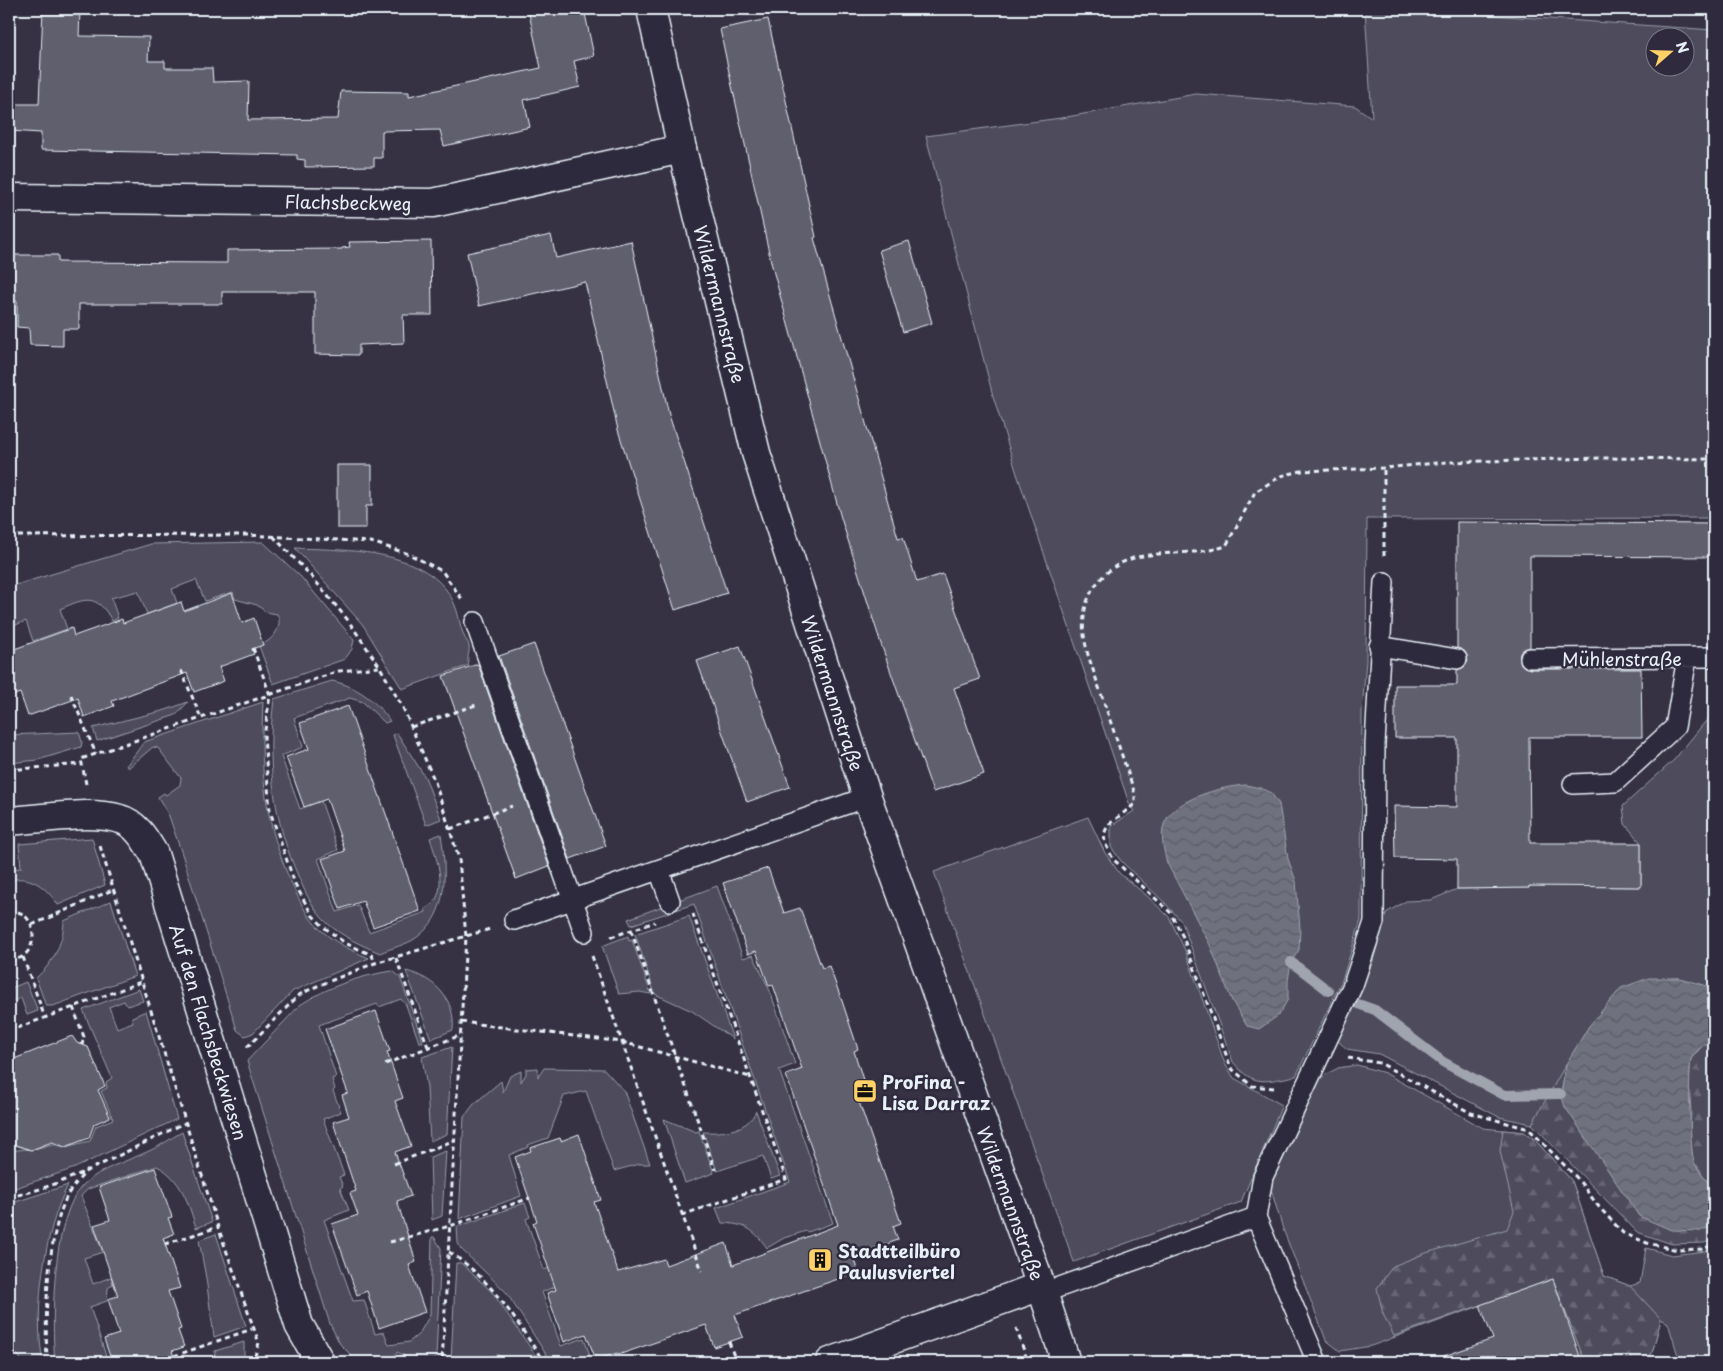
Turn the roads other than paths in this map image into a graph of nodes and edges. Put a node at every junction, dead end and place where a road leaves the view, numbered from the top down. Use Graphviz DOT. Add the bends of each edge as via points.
graph roads {
  1 [pos="650,9"];
  2 [pos="682,149"];
  3 [pos="9,198"];
  4 [pos="1384,582"];
  5 [pos="474,622"];
  6 [pos="1379,646"];
  7 [pos="1714,657"];
  8 [pos="1530,658"];
  9 [pos="1687,658"];
  10 [pos="1457,659"];
  11 [pos="1573,784"];
  12 [pos="867,797"];
  13 [pos="9,821"];
  14 [pos="659,870"];
  15 [pos="573,900"];
  16 [pos="670,900"];
  17 [pos="514,920"];
  18 [pos="584,932"];
  19 [pos="1256,1217"];
  20 [pos="1042,1290"];
  21 [pos="320,1362"];
  22 [pos="830,1362"];
  23 [pos="1066,1362"];
  24 [pos="1316,1362"];
  1 -- 2 [label="street, Wildermannstraße"];
  2 -- 3 [label="street, Flachsbeckweg" via="433,203"];
  2 -- 12 [label="street, Wildermannstraße" via="756,453"];
  4 -- 6 [label="lane"];
  5 -- 15 [label="lane"];
  6 -- 10 [label="lane"];
  6 -- 19 [label="lane" via="1374,922 1353,985 1263,1177"];
  7 -- 9 [label="lane, Mühlenstraße"];
  8 -- 9 [label="lane, Mühlenstraße"];
  9 -- 11 [label="lane" via="1675,727 1615,782"];
  12 -- 14 [label="lane"];
  12 -- 20 [label="street, Wildermannstraße"];
  13 -- 21 [label="street, Auf den Flachsbeckwiesen" via="84,816 122,819 140,832 154,854 299,1326"];
  14 -- 15 [label="lane"];
  14 -- 16 [label="lane"];
  15 -- 17 [label="lane"];
  15 -- 18 [label="lane"];
  19 -- 20 [label="lane"];
  19 -- 24 [label="lane"];
  20 -- 22 [label="street"];
  20 -- 23 [label="street, Wildermannstraße"];
}
